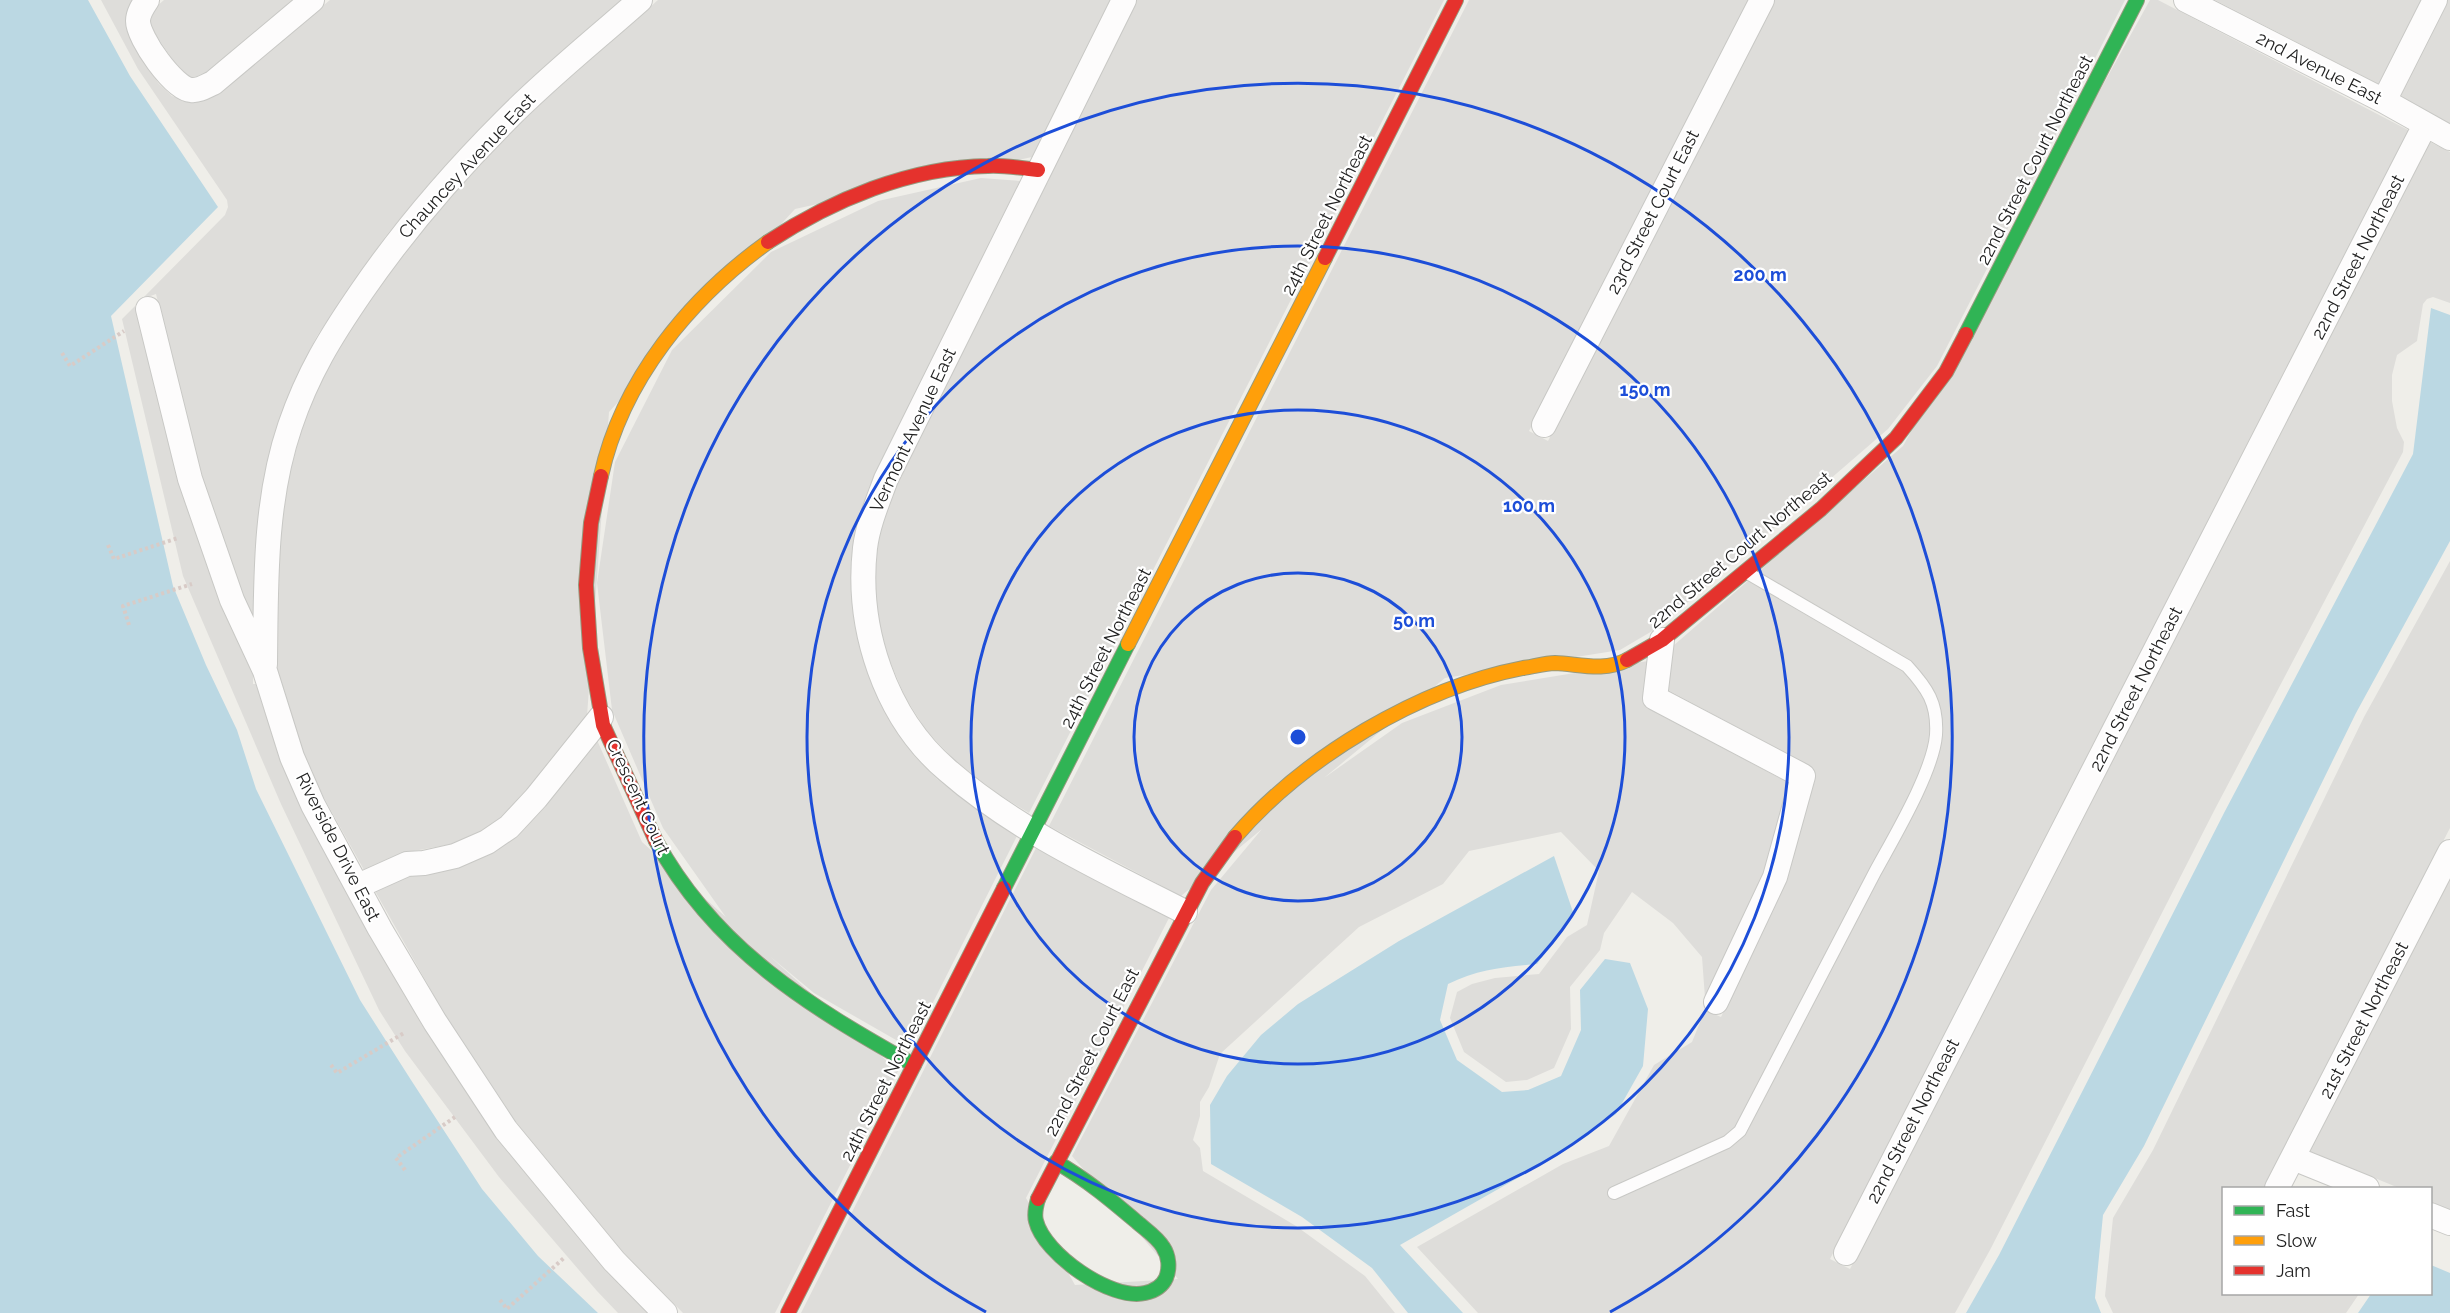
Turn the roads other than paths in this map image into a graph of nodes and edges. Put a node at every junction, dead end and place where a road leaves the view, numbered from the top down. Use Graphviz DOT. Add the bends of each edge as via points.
graph roads {
  1 [pos="147,0"];
  2 [pos="312,0"];
  3 [pos="640,0"];
  4 [pos="1124,0"];
  5 [pos="1456,0"];
  6 [pos="1762,0"];
  7 [pos="2137,0"];
  8 [pos="2186,0"];
  9 [pos="2435,0"];
  10 [pos="2384,101"];
  11 [pos="2426,125"];
  12 [pos="2450,138"];
  13 [pos="1038,170"];
  14 [pos="148,309"];
  15 [pos="1544,425"];
  16 [pos="1745,572"];
  17 [pos="1662,640"];
  18 [pos="265,671"];
  19 [pos="601,717"];
  20 [pos="1033,831"];
  21 [pos="2450,852"];
  22 [pos="358,886"];
  23 [pos="1185,912"];
  24 [pos="1716,1002"];
  25 [pos="914,1065"];
  26 [pos="2293,1158"];
  27 [pos="1056,1162"];
  28 [pos="2278,1187"];
  29 [pos="2365,1187"];
  30 [pos="1614,1192"];
  31 [pos="2432,1216"];
  32 [pos="2450,1223"];
  33 [pos="1846,1253"];
  34 [pos="665,1313"];
  35 [pos="788,1313"];
  1 -- 2 [label="street" via="138,22 144,39 169,77 190,90 213,83"];
  3 -- 18 [label="street, Chauncey Avenue East" via="505,120 436,194 395,244 326,343 289,428 278,476 269,531"];
  4 -- 13 [label="street, Vermont Avenue East"];
  5 -- 20 [label="street, 24th Street Northeast"];
  6 -- 15 [label="street, 23rd Street Court East"];
  7 -- 16 [label="street, 22nd Street Court Northeast" via="1946,372 1896,438 1821,509"];
  8 -- 10 [label="street, 2nd Avenue East"];
  9 -- 10 [label="street"];
  10 -- 11 [label="street, 2nd Avenue East"];
  11 -- 12 [label="street, 2nd Avenue East"];
  11 -- 33 [label="street, 22nd Street Northeast"];
  13 -- 19 [label="street" via="981,166 948,171 876,189 836,204 765,242 714,283 685,315 663,343 619,418 593,502 585,584 586,617"];
  13 -- 20 [label="street, Vermont Avenue East" via="886,479 867,539 863,585 867,623 878,665 894,704 917,739 946,770"];
  14 -- 18 [label="street, Riverside Drive East" via="190,479 232,600"];
  16 -- 17 [label="street, 22nd Street Court Northeast"];
  16 -- 30 [label="lane" via="1907,666 1927,687 1935,711 1936,735 1930,762 1896,832 1740,1131 1726,1142"];
  17 -- 23 [label="street, 22nd Street Court Northeast" via="1623,662 1604,667 1552,663 1499,673 1398,712 1318,763 1270,802 1223,852"];
  17 -- 24 [label="street" via="1655,698 1803,776 1775,877"];
  18 -- 22 [label="street, Riverside Drive East" via="292,757 313,805"];
  19 -- 22 [label="street, Crescent Court" via="509,827 487,842 454,856 406,864"];
  19 -- 25 [label="street, Crescent Court" via="652,835 722,932 762,970 807,1004"];
  20 -- 23 [label="street, Vermont Avenue East"];
  20 -- 25 [label="street, 24th Street Northeast"];
  21 -- 26 [label="street, 21st Street Northeast"];
  22 -- 34 [label="street, Riverside Drive East" via="435,1022 506,1131 614,1261"];
  23 -- 27 [label="street, 22nd Street Court East"];
  25 -- 35 [label="street, 24th Street Northeast"];
  26 -- 28 [label="street, 21st Street Northeast"];
  26 -- 29 [label="street"];
  27 -- 27 [label="street, 22nd Street Court East" via="1092,1183 1161,1243 1169,1258 1168,1273 1155,1291 1124,1292 1098,1282 1081,1274 1047,1244 1038,1228 1036,1203"];
  31 -- 32 [label="street"];
}
